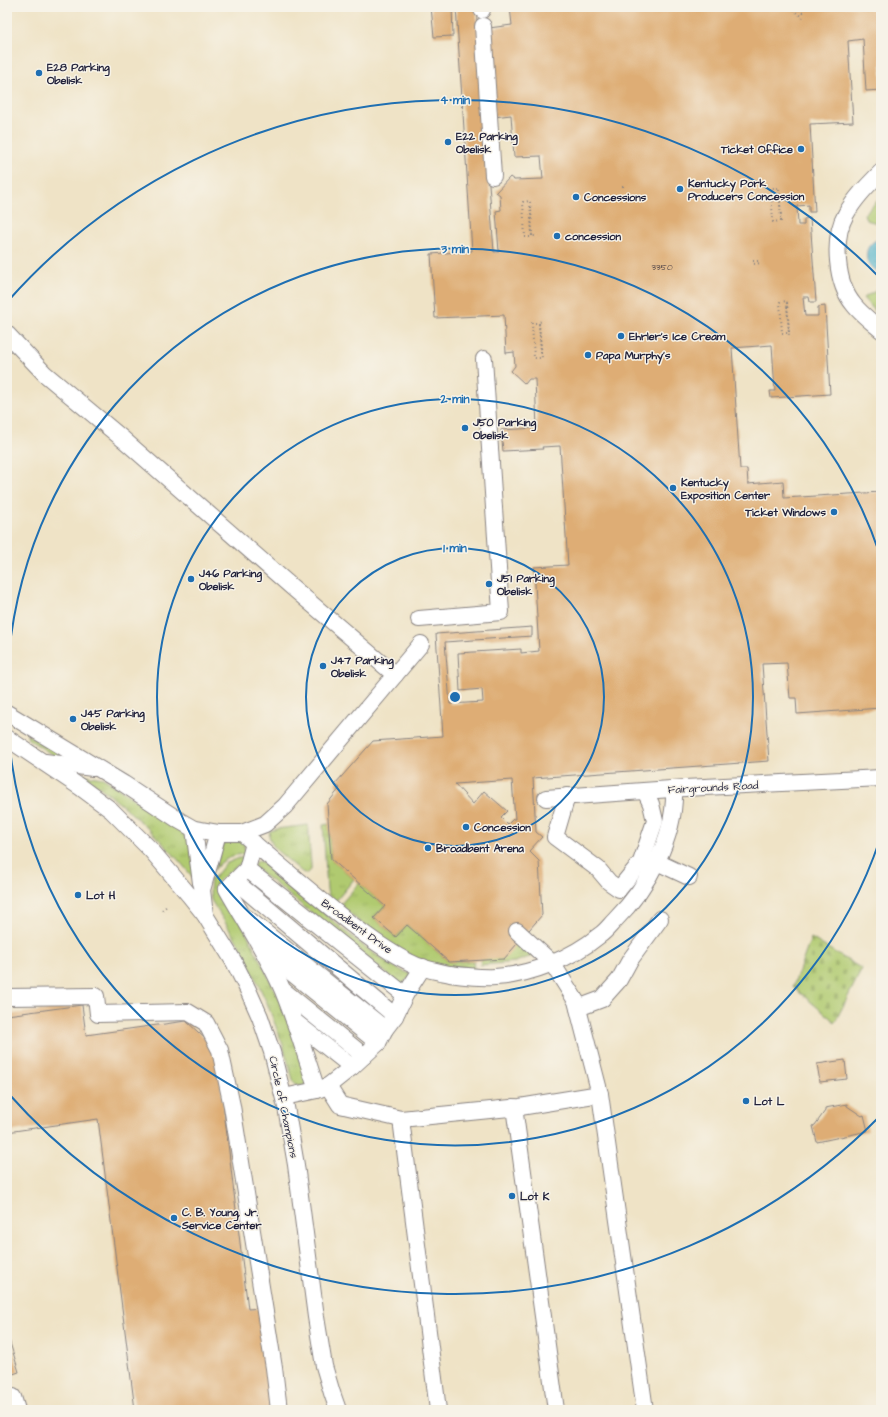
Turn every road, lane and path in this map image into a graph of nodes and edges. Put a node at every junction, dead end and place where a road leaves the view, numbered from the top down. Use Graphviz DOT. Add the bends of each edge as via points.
graph roads {
  1 [pos="790,7"];
  2 [pos="796,7"];
  3 [pos="482,14"];
  4 [pos="805,15"];
  5 [pos="803,18"];
  6 [pos="881,172"];
  7 [pos="493,176"];
  8 [pos="779,189"];
  9 [pos="530,207"];
  10 [pos="781,217"];
  11 [pos="532,233"];
  12 [pos="536,236"];
  13 [pos="753,262"];
  14 [pos="761,262"];
  15 [pos="787,303"];
  16 [pos="543,321"];
  17 [pos="881,330"];
  18 [pos="7,334"];
  19 [pos="789,336"];
  20 [pos="541,352"];
  21 [pos="484,359"];
  22 [pos="419,619"];
  23 [pos="421,644"];
  24 [pos="395,675"];
  25 [pos="7,713"];
  26 [pos="26,724"];
  27 [pos="10,740"];
  28 [pos="40,761"];
  29 [pos="99,769"];
  30 [pos="881,778"];
  31 [pos="674,789"];
  32 [pos="645,791"];
  33 [pos="568,796"];
  34 [pos="546,798"];
  35 [pos="194,829"];
  36 [pos="218,833"];
  37 [pos="248,838"];
  38 [pos="657,862"];
  39 [pos="247,870"];
  40 [pos="689,877"];
  41 [pos="235,881"];
  42 [pos="202,890"];
  43 [pos="167,906"];
  44 [pos="162,910"];
  45 [pos="240,912"];
  46 [pos="205,916"];
  47 [pos="660,919"];
  48 [pos="517,931"];
  49 [pos="262,949"];
  50 [pos="552,963"];
  51 [pos="423,967"];
  52 [pos="282,990"];
  53 [pos="405,995"];
  54 [pos="7,997"];
  55 [pos="578,1008"];
  56 [pos="395,1016"];
  57 [pos="294,1021"];
  58 [pos="381,1036"];
  59 [pos="364,1056"];
  60 [pos="352,1067"];
  61 [pos="322,1088"];
  62 [pos="600,1094"];
  63 [pos="284,1097"];
  64 [pos="514,1107"];
  65 [pos="401,1119"];
  66 [pos="7,1398"];
  67 [pos="17,1410"];
  68 [pos="279,1410"];
  69 [pos="338,1410"];
  70 [pos="438,1410"];
  71 [pos="556,1410"];
  72 [pos="645,1410"];
  1 -- 5 [label="path"];
  2 -- 4 [label="path"];
  3 -- 7 [label="street"];
  6 -- 17 [label="street" via="845,216 839,236 838,258 845,290 854,305"];
  8 -- 10 [label="path" via="781,221 773,222 771,188 779,188"];
  9 -- 11 [label="path"];
  11 -- 11 [label="path" via="530,201 523,202 525,237 532,237"];
  11 -- 12 [label="path" via="532,236"];
  13 -- 14 [label="path"];
  15 -- 19 [label="path" via="788,310 789,333 782,333 780,302 787,301 787,305"];
  16 -- 20 [label="path" via="539,322 542,358 534,358 532,323 539,323"];
  18 -- 24 [label="street" via="45,374"];
  21 -- 22 [label="street" via="501,612"];
  23 -- 24 [label="street"];
  24 -- 37 [label="street" via="284,806"];
  25 -- 26 [label="street"];
  26 -- 27 [label="street"];
  26 -- 29 [label="street"];
  27 -- 28 [label="street, Circle of Champions"];
  28 -- 29 [label="street"];
  28 -- 46 [label="street, Circle of Champions" via="111,810 160,859"];
  29 -- 35 [label="street"];
  30 -- 31 [label="street, Fairgrounds Road"];
  31 -- 32 [label="street, Fairgrounds Road"];
  31 -- 38 [label="street, Broadbent Drive" via="674,805"];
  32 -- 33 [label="street, Fairgrounds Road"];
  32 -- 33 [label="street" via="655,821 641,862 619,888 555,837"];
  33 -- 34 [label="street, Fairgrounds Road"];
  35 -- 36 [label="street"];
  35 -- 42 [label="street"];
  36 -- 37 [label="street"];
  36 -- 42 [label="street"];
  37 -- 39 [label="street"];
  37 -- 51 [label="street, Broadbent Drive" via="333,910 378,944 410,963"];
  38 -- 40 [label="street"];
  38 -- 50 [label="street, Broadbent Drive" via="641,890 601,935"];
  39 -- 41 [label="street"];
  39 -- 53 [label="street"];
  41 -- 45 [label="street" via="227,889"];
  41 -- 56 [label="street"];
  42 -- 46 [label="street"];
  43 -- 44 [label="path"];
  45 -- 49 [label="street"];
  45 -- 58 [label="street"];
  46 -- 63 [label="street, Circle of Champions" via="234,962 254,1003 272,1052"];
  47 -- 55 [label="street" via="630,960 619,980 602,999"];
  48 -- 50 [label="street"];
  49 -- 52 [label="street"];
  49 -- 58 [label="street"];
  50 -- 51 [label="street, Broadbent Drive" via="525,972 495,977 460,975"];
  50 -- 55 [label="street"];
  51 -- 53 [label="street"];
  52 -- 57 [label="street"];
  52 -- 59 [label="street"];
  53 -- 56 [label="street"];
  54 -- 68 [label="street" via="96,996 98,1014 188,1012 206,1023 220,1050 232,1106"];
  55 -- 62 [label="street"];
  56 -- 58 [label="street"];
  57 -- 60 [label="street"];
  57 -- 61 [label="street"];
  58 -- 59 [label="street"];
  59 -- 60 [label="street"];
  60 -- 61 [label="street"];
  61 -- 63 [label="street"];
  61 -- 65 [label="street" via="340,1105"];
  62 -- 64 [label="street"];
  62 -- 72 [label="street"];
  63 -- 69 [label="street, Circle of Champions" via="296,1164 319,1338 324,1366"];
  64 -- 65 [label="street"];
  64 -- 71 [label="street"];
  65 -- 70 [label="street"];
  66 -- 67 [label="street" via="13,1396"];
}
